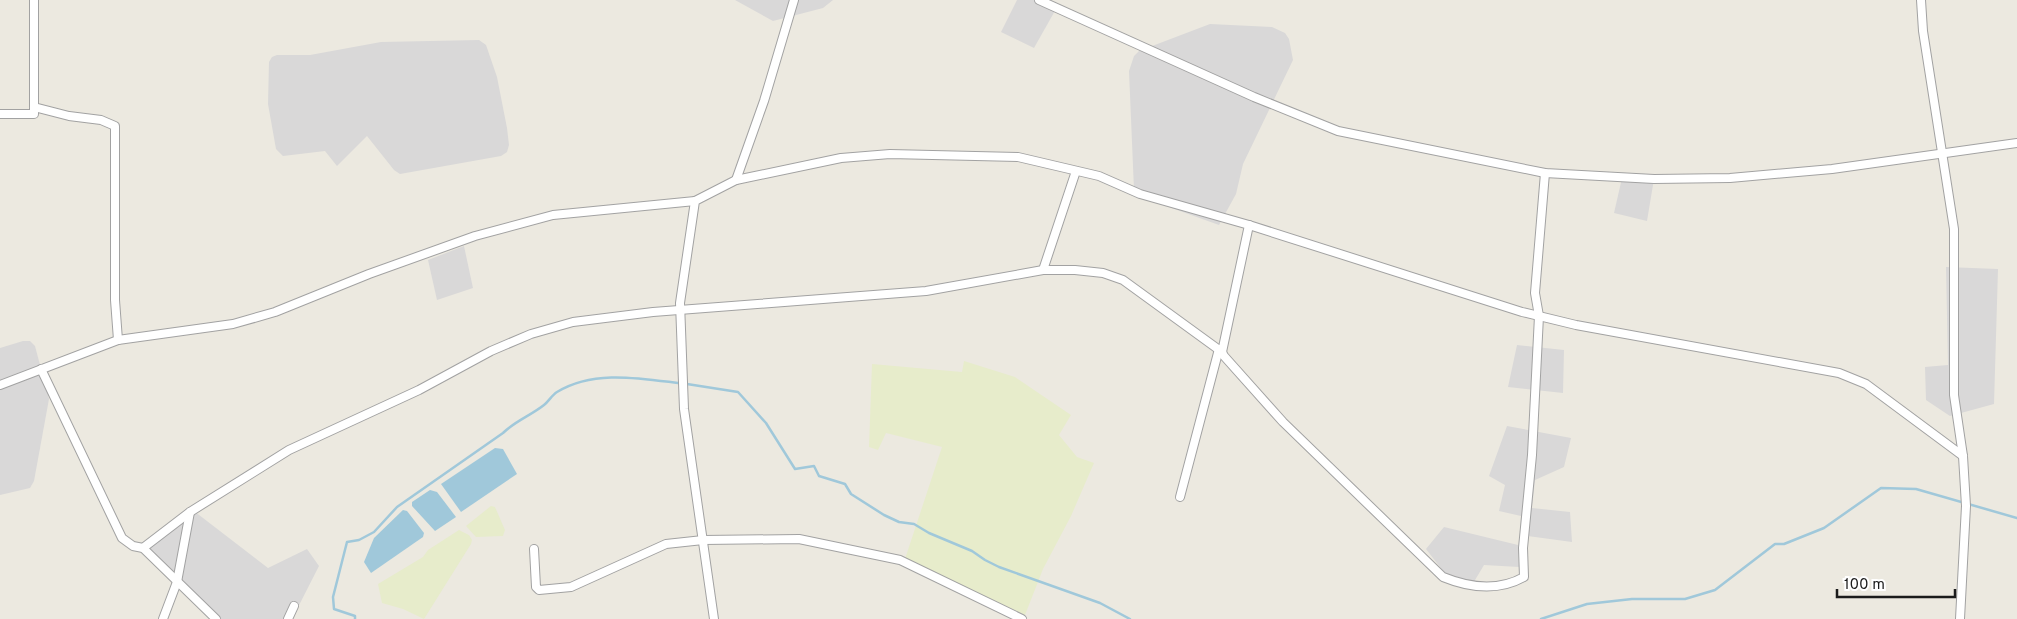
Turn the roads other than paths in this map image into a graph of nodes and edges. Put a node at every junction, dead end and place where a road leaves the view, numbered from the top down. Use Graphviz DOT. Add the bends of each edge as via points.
graph roads {
  1 [pos="34,0"];
  2 [pos="794,0"];
  3 [pos="1039,0"];
  4 [pos="1921,0"];
  5 [pos="34,107"];
  6 [pos="0,114"];
  7 [pos="2017,143"];
  8 [pos="1941,153"];
  9 [pos="1076,171"];
  10 [pos="1545,173"];
  11 [pos="736,180"];
  12 [pos="695,201"];
  13 [pos="1249,225"];
  14 [pos="1043,270"];
  15 [pos="681,311"];
  16 [pos="1539,316"];
  17 [pos="118,340"];
  18 [pos="1221,350"];
  19 [pos="41,369"];
  20 [pos="0,384"];
  21 [pos="1962,456"];
  22 [pos="1180,497"];
  23 [pos="190,512"];
  24 [pos="703,540"];
  25 [pos="143,548"];
  26 [pos="534,550"];
  27 [pos="177,582"];
  28 [pos="294,606"];
  29 [pos="162,619"];
  30 [pos="216,619"];
  31 [pos="288,619"];
  32 [pos="714,619"];
  33 [pos="1022,619"];
  34 [pos="1960,619"];
  1 -- 5 [label="street"];
  2 -- 11 [label="street"];
  3 -- 10 [label="street" via="1254,97 1338,130"];
  4 -- 8 [label="street"];
  5 -- 6 [label="street" via="34,114"];
  5 -- 17 [label="street" via="101,120 115,126"];
  7 -- 8 [label="street"];
  8 -- 10 [label="street" via="1832,169 1730,178 1654,179"];
  8 -- 21 [label="street" via="1954,228 1952,366"];
  9 -- 11 [label="street" via="1018,157 890,154 842,158"];
  9 -- 13 [label="street" via="1099,176 1140,194"];
  9 -- 14 [label="street"];
  10 -- 16 [label="street" via="1535,294"];
  11 -- 12 [label="street"];
  12 -- 15 [label="street"];
  12 -- 17 [label="street" via="553,216 475,236 275,312 233,324"];
  13 -- 16 [label="street"];
  13 -- 18 [label="street"];
  14 -- 15 [label="street" via="926,291"];
  14 -- 18 [label="street" via="1103,273 1123,280"];
  15 -- 23 [label="street" via="591,320 530,334 289,450"];
  15 -- 24 [label="street" via="684,408"];
  16 -- 18 [label="street" via="1528,514 1523,548 1524,577 1512,584 1481,587 1464,585 1444,577 1283,422"];
  16 -- 21 [label="street" via="1839,373 1866,384"];
  17 -- 19 [label="street"];
  18 -- 22 [label="street"];
  19 -- 20 [label="street"];
  19 -- 25 [label="street" via="122,538"];
  21 -- 34 [label="street" via="1966,506"];
  23 -- 25 [label="street"];
  23 -- 27 [label="street"];
  24 -- 26 [label="street" via="660,546 571,587 539,590 536,587"];
  24 -- 32 [label="street"];
  24 -- 33 [label="street" via="799,539 900,560"];
  25 -- 27 [label="street"];
  27 -- 29 [label="street"];
  27 -- 30 [label="street"];
  28 -- 31 [label="street"];
}
